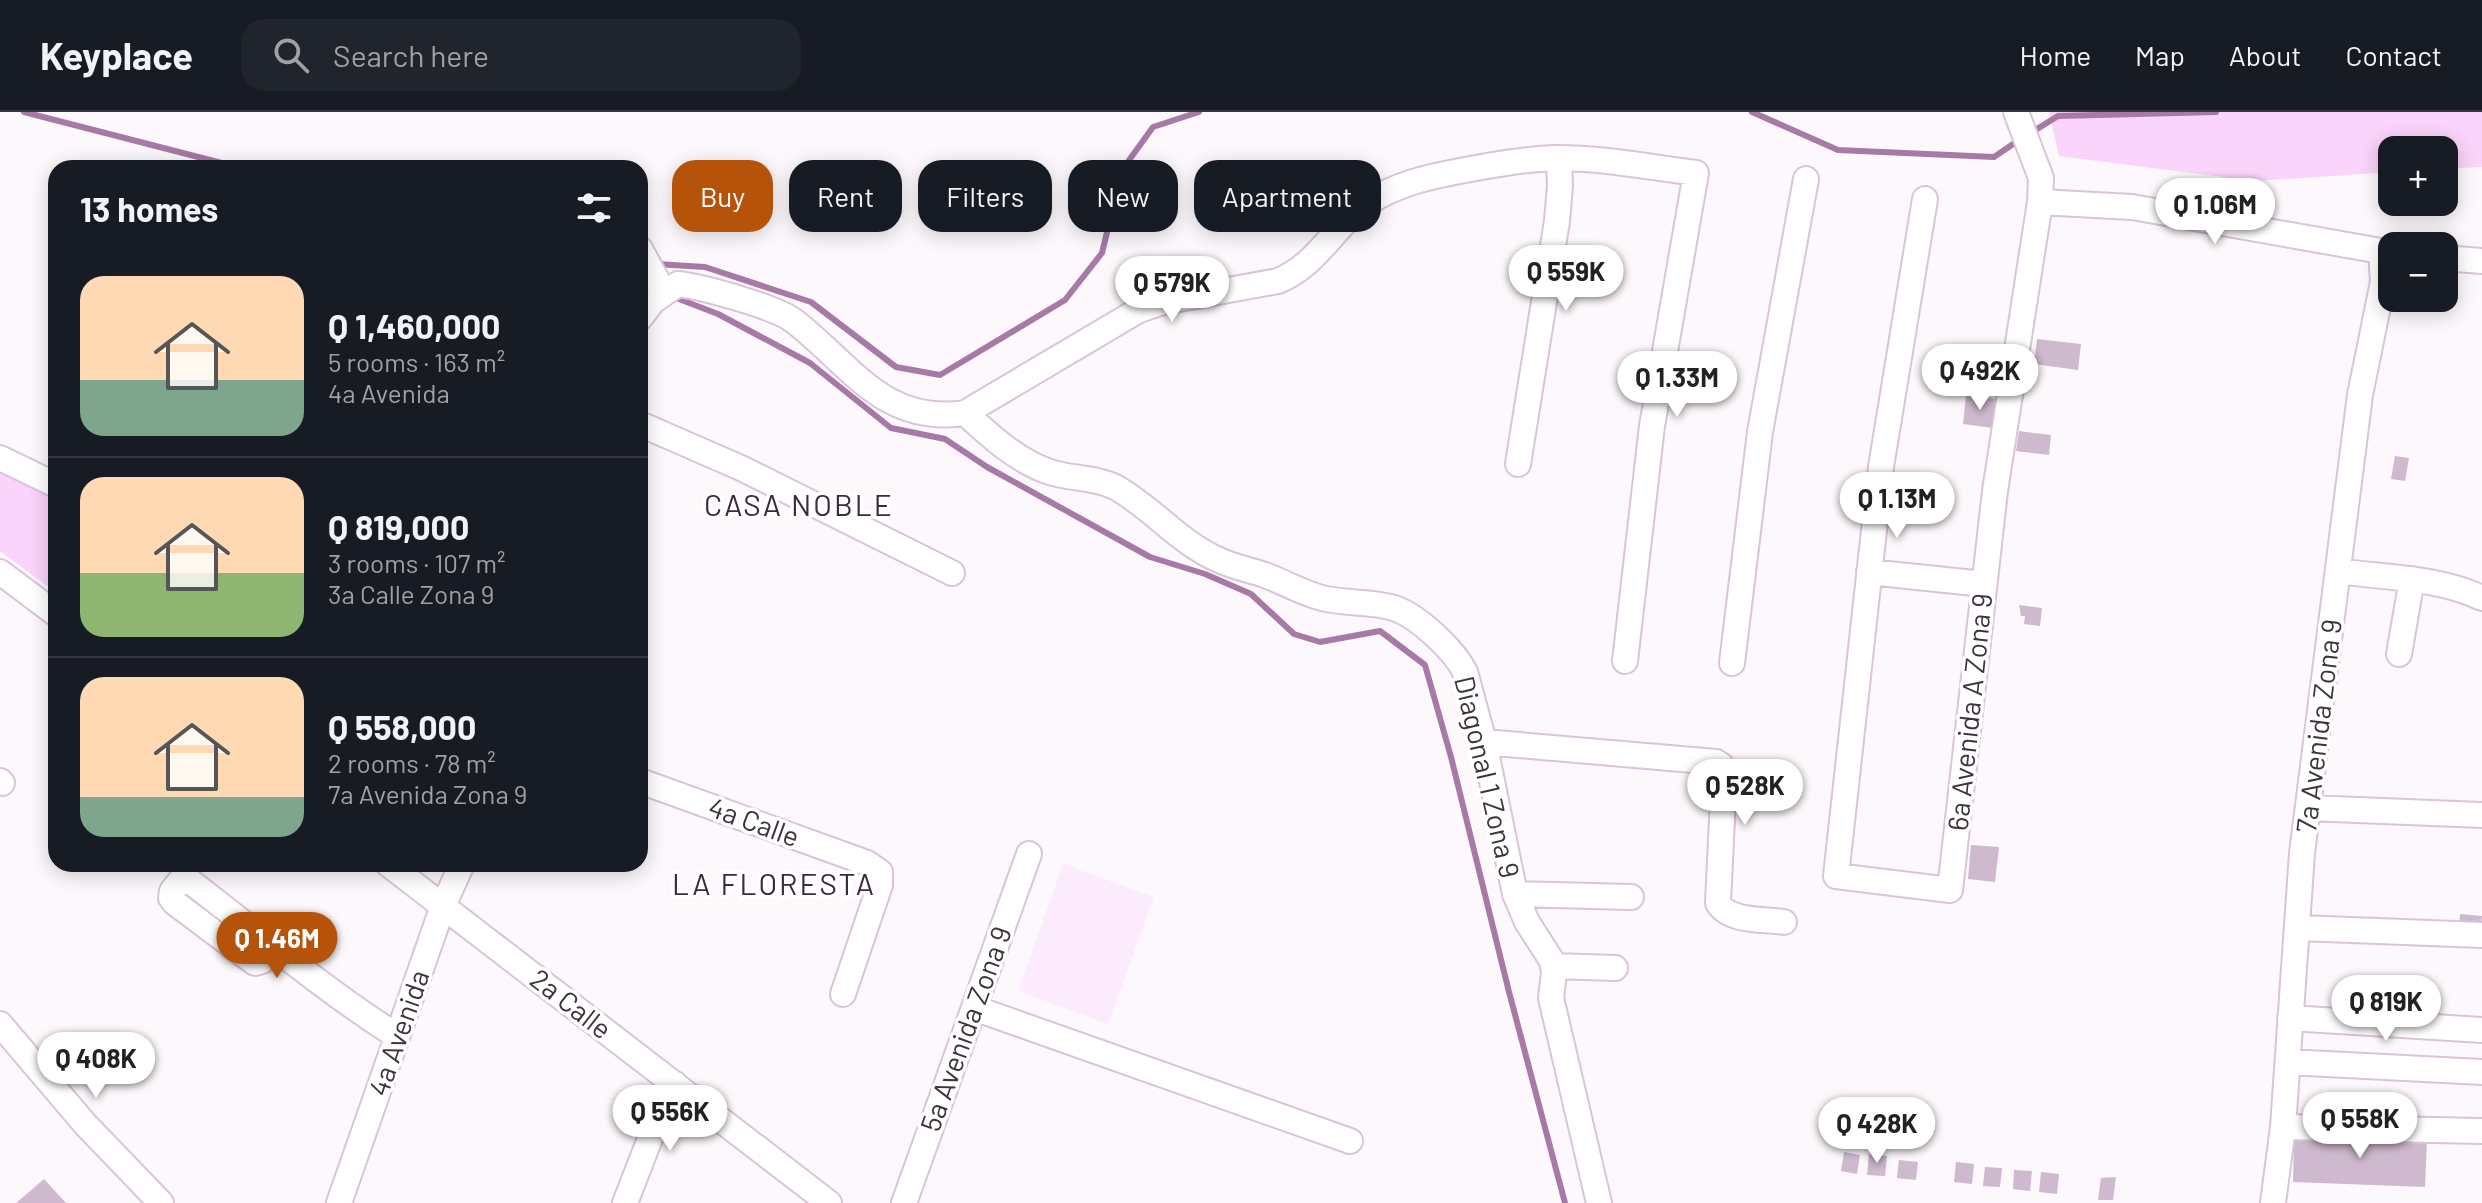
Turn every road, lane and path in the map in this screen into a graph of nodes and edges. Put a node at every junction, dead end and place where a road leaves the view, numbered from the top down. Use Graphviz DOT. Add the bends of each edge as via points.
graph roads {
  1 [pos="2016,112"];
  2 [pos="1559,158"];
  3 [pos="1806,179"];
  4 [pos="2040,190"];
  5 [pos="1925,199"];
  6 [pos="2378,251"];
  7 [pos="2458,259"];
  8 [pos="2482,261"];
  9 [pos="648,273"];
  10 [pos="657,299"];
  11 [pos="2378,311"];
  12 [pos="965,413"];
  13 [pos="648,427"];
  14 [pos="0,458"];
  15 [pos="1518,464"];
  16 [pos="48,481"];
  17 [pos="2338,571"];
  18 [pos="0,572"];
  19 [pos="1869,572"];
  20 [pos="952,573"];
  21 [pos="2412,579"];
  22 [pos="1984,584"];
  23 [pos="2482,598"];
  24 [pos="48,608"];
  25 [pos="2399,654"];
  26 [pos="1625,661"];
  27 [pos="1732,663"];
  28 [pos="1484,742"];
  29 [pos="648,784"];
  30 [pos="2308,808"];
  31 [pos="2482,815"];
  32 [pos="1029,854"];
  33 [pos="398,872"];
  34 [pos="458,872"];
  35 [pos="1515,894"];
  36 [pos="1631,897"];
  37 [pos="443,906"];
  38 [pos="1784,922"];
  39 [pos="2299,928"];
  40 [pos="2482,935"];
  41 [pos="273,945"];
  42 [pos="1553,966"];
  43 [pos="1615,968"];
  44 [pos="843,994"];
  45 [pos="974,1008"];
  46 [pos="2290,1018"];
  47 [pos="0,1024"];
  48 [pos="2482,1030"];
  49 [pos="397,1036"];
  50 [pos="2288,1062"];
  51 [pos="2482,1072"];
  52 [pos="675,1084"];
  53 [pos="2283,1127"];
  54 [pos="2482,1131"];
  55 [pos="1350,1141"];
  56 [pos="161,1203"];
  57 [pos="339,1203"];
  58 [pos="625,1203"];
  59 [pos="829,1203"];
  60 [pos="904,1203"];
  61 [pos="1599,1203"];
  62 [pos="2273,1203"];
  1 -- 4 [label="street"];
  2 -- 12 [label="street" via="1496,164 1391,190 1349,217 1292,275 1139,310"];
  2 -- 15 [label="street" via="1557,221"];
  2 -- 26 [label="street" via="1696,173 1652,426"];
  3 -- 27 [label="street" via="1760,432"];
  4 -- 6 [label="street"];
  4 -- 22 [label="street, 6a Avenida A Zona 9"];
  5 -- 19 [label="street"];
  7 -- 8 [label="street"];
  9 -- 10 [label="street"];
  10 -- 12 [label="street" via="678,284 783,314 889,401 935,416"];
  11 -- 17 [label="street, 7a Avenida Zona 9" via="2360,395"];
  12 -- 28 [label="street, Diagonal 1 Zona 9" via="1023,460 1052,473 1117,488 1172,532 1219,560 1321,598 1406,613 1460,663"];
  13 -- 20 [label="street"];
  14 -- 16 [label="street"];
  17 -- 21 [label="street"];
  17 -- 30 [label="street, 7a Avenida Zona 9"];
  18 -- 24 [label="street"];
  19 -- 22 [label="street"];
  19 -- 22 [label="street, 6a Avenida A Zona 9" via="1836,876 1950,890"];
  21 -- 23 [label="street"];
  21 -- 25 [label="street"];
  28 -- 35 [label="street, Diagonal 1 Zona 9"];
  28 -- 38 [label="street" via="1721,765 1718,903 1731,915"];
  29 -- 44 [label="street, 4a Calle" via="880,872"];
  30 -- 31 [label="street"];
  30 -- 39 [label="street, 7a Avenida Zona 9"];
  32 -- 45 [label="street, 5a Avenida Zona 9"];
  33 -- 37 [label="street, 2a Calle"];
  34 -- 37 [label="street, 4a Avenida"];
  35 -- 36 [label="street"];
  35 -- 42 [label="street, Diagonal 1 Zona 9"];
  37 -- 49 [label="street, 4a Avenida"];
  37 -- 52 [label="street, 2a Calle"];
  39 -- 40 [label="street"];
  39 -- 46 [label="street, 7a Avenida Zona 9"];
  41 -- 49 [label="street"];
  42 -- 43 [label="street"];
  42 -- 61 [label="street" via="1551,998"];
  45 -- 55 [label="street"];
  45 -- 60 [label="street, 5a Avenida Zona 9"];
  46 -- 48 [label="street"];
  46 -- 50 [label="street, 7a Avenida Zona 9"];
  47 -- 56 [label="street"];
  49 -- 57 [label="street, 4a Avenida"];
  50 -- 51 [label="street"];
  50 -- 53 [label="street, 7a Avenida Zona 9"];
  52 -- 58 [label="street"];
  52 -- 59 [label="street, 2a Calle"];
  53 -- 54 [label="street"];
  53 -- 62 [label="street, 7a Avenida Zona 9"];
}
